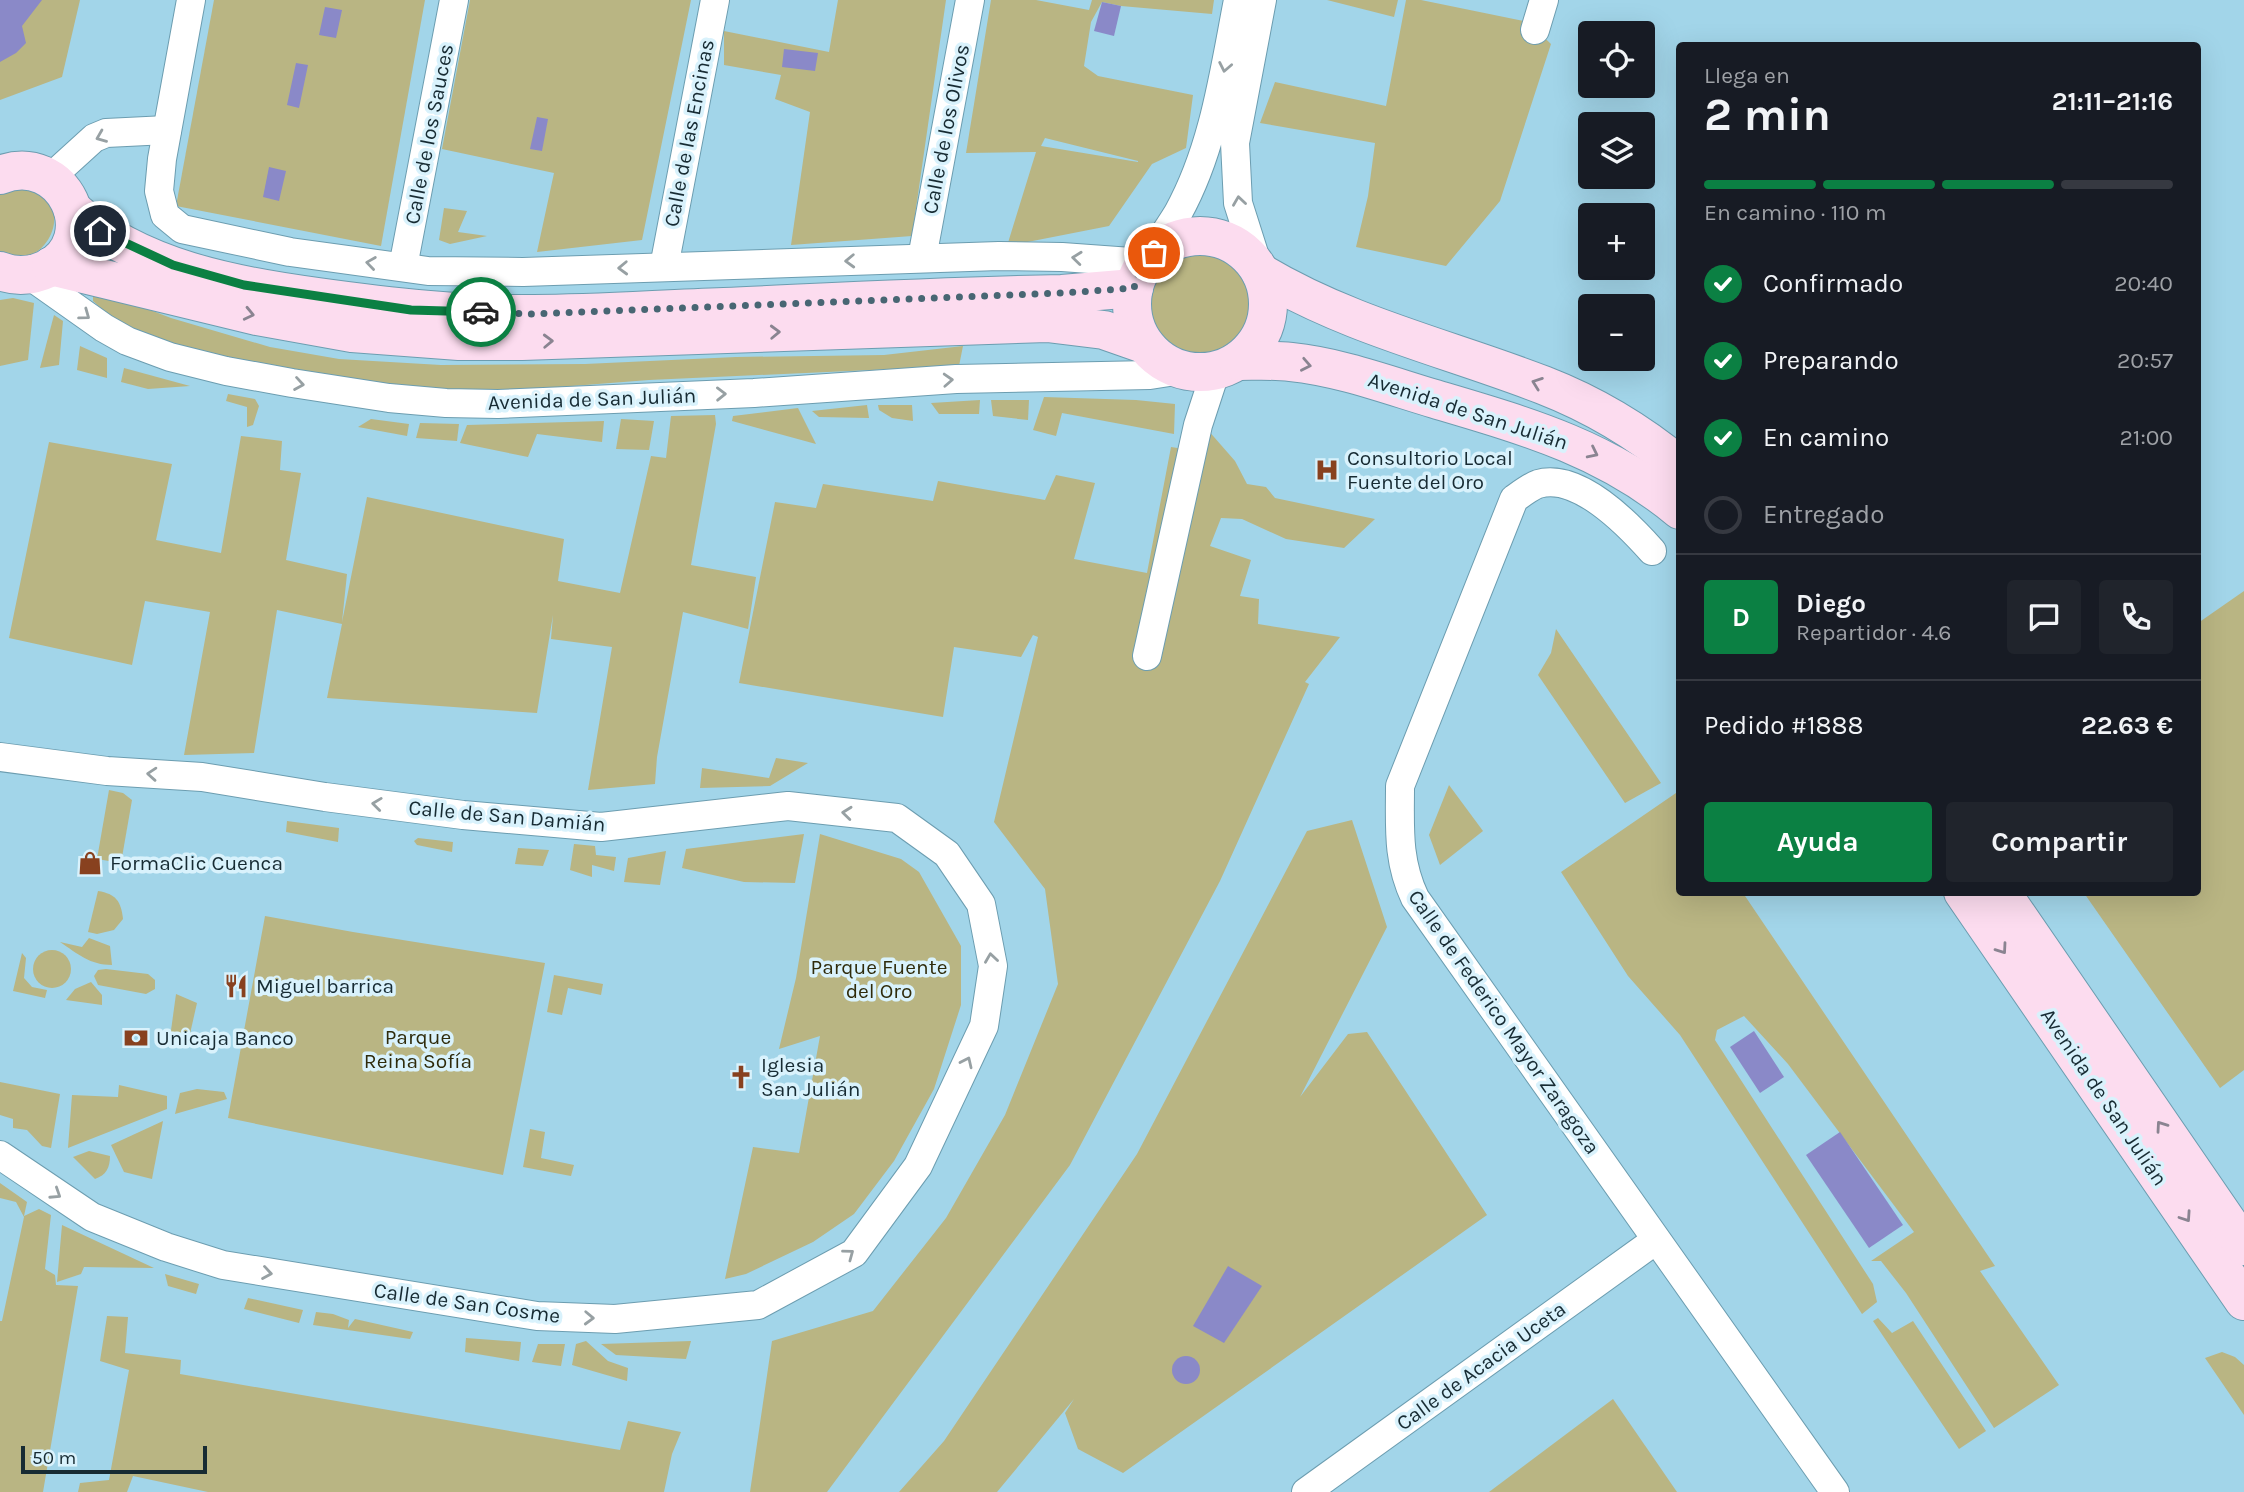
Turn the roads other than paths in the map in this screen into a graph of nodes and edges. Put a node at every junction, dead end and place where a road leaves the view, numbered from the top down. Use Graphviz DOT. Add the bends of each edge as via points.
graph roads {
  1 [pos="191,0"];
  2 [pos="454,0"];
  3 [pos="715,0"];
  4 [pos="970,0"];
  5 [pos="1238,0"];
  6 [pos="1262,0"];
  7 [pos="1544,0"];
  8 [pos="1535,30"];
  9 [pos="167,130"];
  10 [pos="17,170"];
  11 [pos="73,210"];
  12 [pos="922,258"];
  13 [pos="403,267"];
  14 [pos="664,267"];
  15 [pos="1143,270"];
  16 [pos="1260,270"];
  17 [pos="19,274"];
  18 [pos="1144,344"];
  19 [pos="1212,367"];
  20 [pos="1676,463"];
  21 [pos="1676,507"];
  22 [pos="1653,551"];
  23 [pos="1147,656"];
  24 [pos="0,757"];
  25 [pos="1967,896"];
  26 [pos="2004,896"];
  27 [pos="984,1026"];
  28 [pos="0,1155"];
  29 [pos="1656,1240"];
  30 [pos="2244,1247"];
  31 [pos="2244,1301"];
  32 [pos="1306,1492"];
  33 [pos="1835,1492"];
  1 -- 9 [label="street"];
  2 -- 13 [label="street, Calle de los Sauces"];
  3 -- 14 [label="street, Calle de las Encinas"];
  4 -- 12 [label="street, Calle de los Olivos"];
  5 -- 15 [label="street, one-way" via="1218,103 1200,162 1178,212"];
  16 -- 6 [label="street, one-way" via="1238,203 1236,143"];
  7 -- 8 [label="street"];
  9 -- 10 [label="street, one-way" via="106,133"];
  13 -- 9 [label="street, one-way" via="290,252 183,229 171,222 161,205"];
  10 -- 11 [label="main road" via="62,189"];
  11 -- 15 [label="main road" via="115,239 192,271 267,289 411,310 532,314 1062,293"];
  11 -- 17 [label="main road" via="69,246"];
  12 -- 14 [label="street, one-way"];
  15 -- 12 [label="street, one-way" via="1062,257"];
  14 -- 13 [label="street, one-way" via="523,272"];
  15 -- 16 [label="main road" via="1173,241 1202,235 1237,246"];
  15 -- 18 [label="main road" via="1132,314"];
  16 -- 19 [label="main road" via="1268,296 1266,321 1256,343"];
  20 -- 16 [label="main road, Avenida de San Julián, one-way" via="1576,399 1335,311"];
  17 -- 18 [label="main road, one-way" via="402,337 522,341 1047,323 1104,330"];
  17 -- 19 [label="street, Avenida de San Julián, one-way" via="127,341 170,357 226,372 446,403 754,393 956,379 1150,375"];
  18 -- 19 [label="main road" via="1164,362"];
  19 -- 21 [label="main road, Avenida de San Julián, one-way" via="1294,362 1529,427 1601,457"];
  19 -- 23 [label="street"];
  22 -- 29 [label="street, Calle de Federico Mayor Zaragoza" via="1603,503 1561,482 1537,484 1514,499 1400,786 1399,837 1404,875 1415,898"];
  27 -- 24 [label="street, Calle de San Damián, one-way" via="993,966 981,904 947,854 897,818 788,806 601,827 463,815 202,778"];
  25 -- 31 [label="main road, Avenida de San Julián, one-way"];
  30 -- 26 [label="main road, Avenida de San Julián, one-way"];
  28 -- 27 [label="street, Calle de San Cosme, one-way" via="92,1217 166,1248 223,1265 537,1316 615,1319 758,1305 854,1253 918,1166"];
  29 -- 32 [label="street, Calle de Acacia Uceta"];
  29 -- 33 [label="street, Calle de Federico Mayor Zaragoza"];
}
